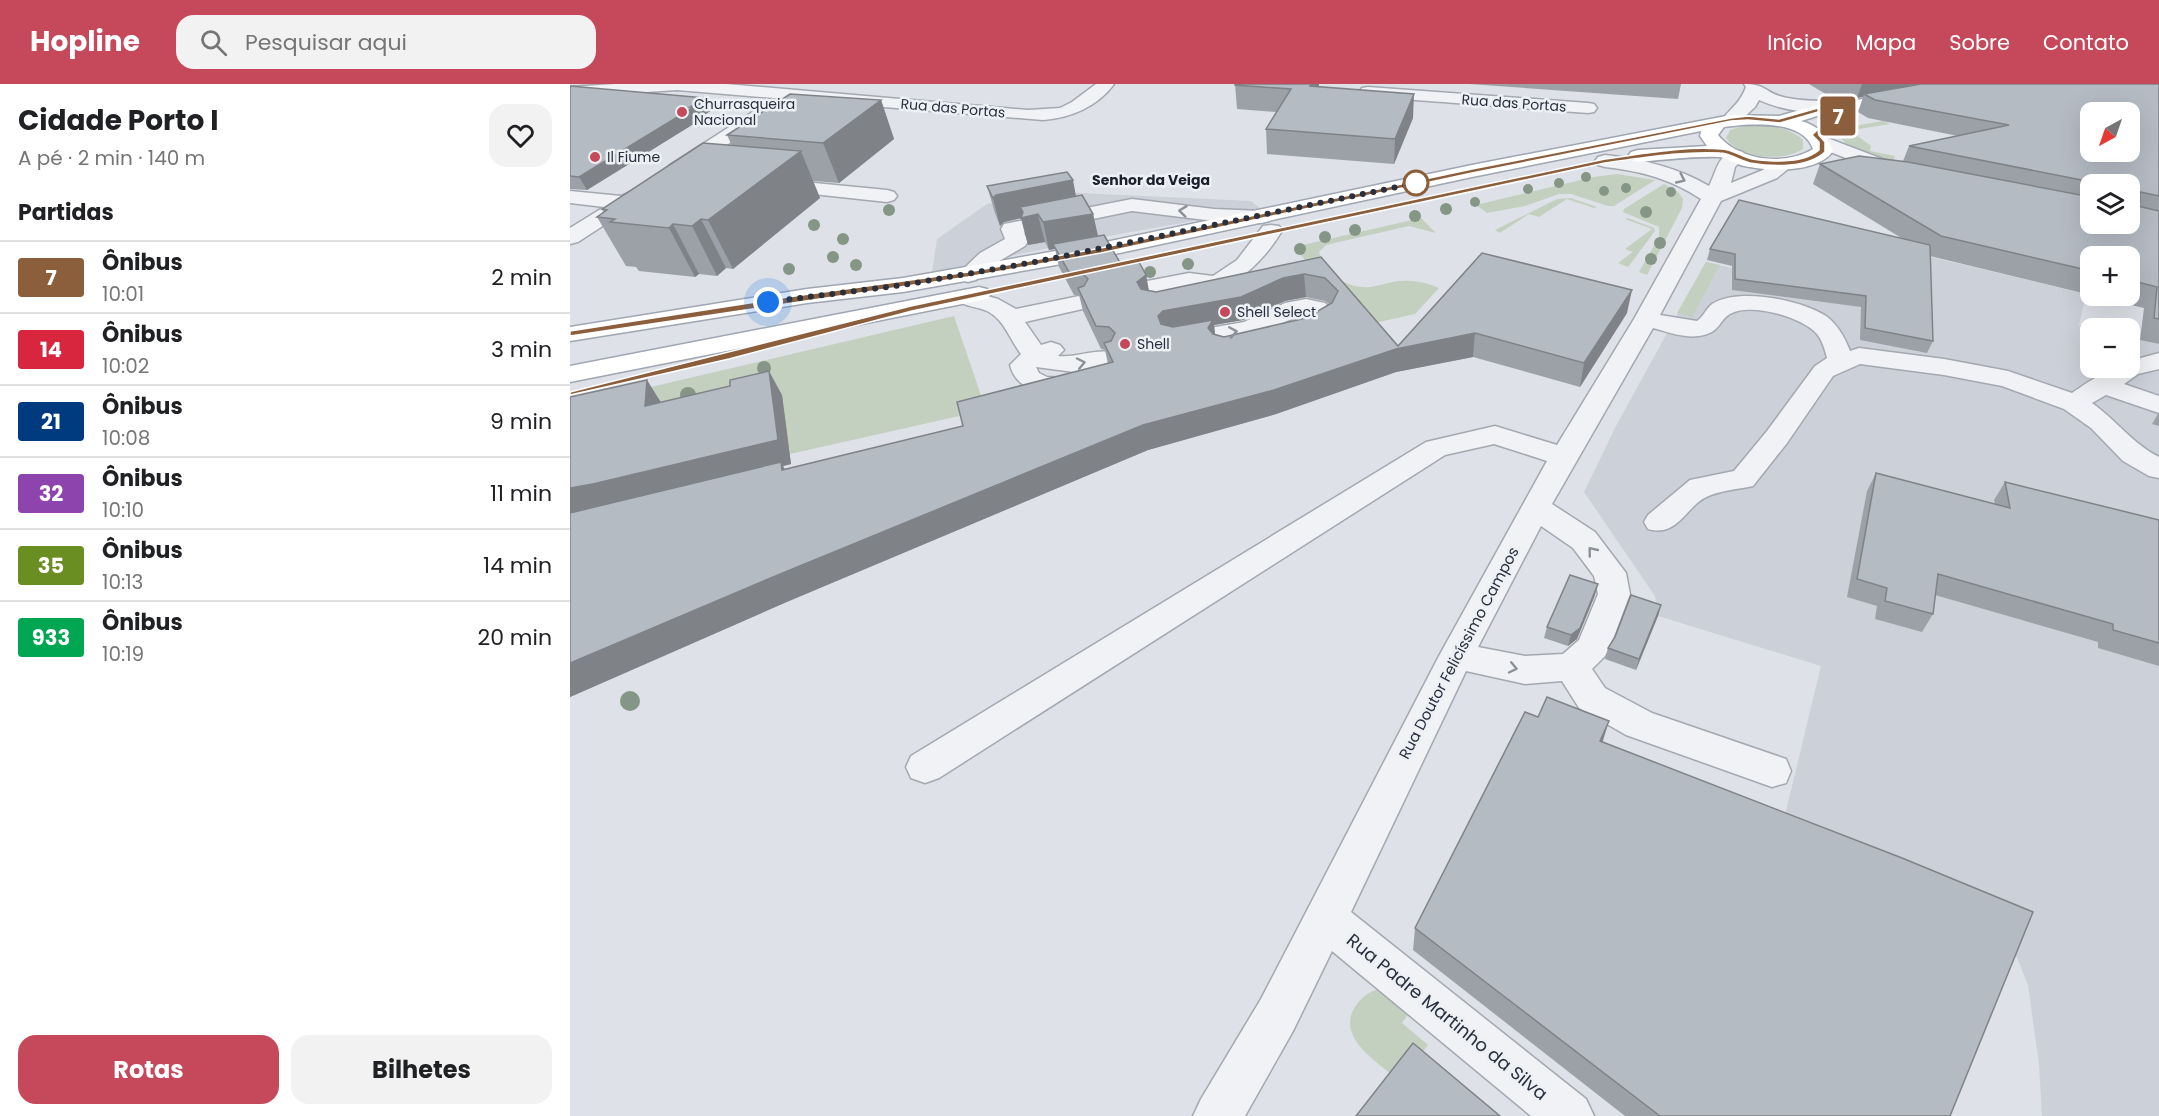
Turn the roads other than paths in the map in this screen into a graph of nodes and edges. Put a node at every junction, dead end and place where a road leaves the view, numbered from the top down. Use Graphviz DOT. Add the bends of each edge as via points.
graph roads {
  1 [pos="672,84"];
  2 [pos="1106,84"];
  3 [pos="1973,84"];
  4 [pos="702,85"];
  5 [pos="1757,89"];
  6 [pos="1346,90"];
  7 [pos="570,92"];
  8 [pos="1500,93"];
  9 [pos="791,94"];
  10 [pos="1857,105"];
  11 [pos="1832,106"];
  12 [pos="1588,108"];
  13 [pos="1777,121"];
  14 [pos="1724,122"];
  15 [pos="1819,139"];
  16 [pos="1729,154"];
  17 [pos="1605,161"];
  18 [pos="1792,163"];
  19 [pos="1901,173"];
  20 [pos="1923,177"];
  21 [pos="696,178"];
  22 [pos="658,181"];
  23 [pos="749,183"];
  24 [pos="887,196"];
  25 [pos="1712,197"];
  26 [pos="572,198"];
  27 [pos="625,203"];
  28 [pos="1267,224"];
  29 [pos="570,237"];
  30 [pos="967,286"];
  31 [pos="907,297"];
  32 [pos="1646,319"];
  33 [pos="570,334"];
  34 [pos="1023,336"];
  35 [pos="1226,350"];
  36 [pos="570,351"];
  37 [pos="1841,361"];
  38 [pos="2159,361"];
  39 [pos="2140,366"];
  40 [pos="2140,373"];
  41 [pos="570,374"];
  42 [pos="2112,378"];
  43 [pos="2159,379"];
  44 [pos="2100,384"];
  45 [pos="1076,385"];
  46 [pos="570,392"];
  47 [pos="2074,403"];
  48 [pos="2159,405"];
  49 [pos="1564,457"];
  50 [pos="2159,469"];
  51 [pos="1536,508"];
  52 [pos="1659,522"];
  53 [pos="1455,656"];
  54 [pos="1572,667"];
  55 [pos="926,766"];
  56 [pos="1772,771"];
  57 [pos="1325,918"];
  58 [pos="1218,1116"];
  59 [pos="1569,1116"];
  1 -- 4 [label="street, Rua das Portas"];
  1 -- 7 [label="street, Rua das Portas"];
  2 -- 9 [label="street, Rua das Portas" via="1074,110 1052,115"];
  3 -- 10 [label="main road"];
  4 -- 9 [label="street, Rua das Portas"];
  5 -- 11 [label="street" via="1785,103"];
  5 -- 13 [label="street"];
  5 -- 14 [label="street" via="1749,103"];
  6 -- 8 [label="street, Rua das Portas"];
  8 -- 12 [label="street, Rua das Portas"];
  9 -- 22 [label="street"];
  10 -- 11 [label="main road"];
  10 -- 15 [label="main road" via="1832,120"];
  11 -- 13 [label="main road"];
  13 -- 14 [label="main road"];
  13 -- 15 [label="main road" via="1800,127"];
  14 -- 16 [label="main road" via="1710,130 1708,136"];
  14 -- 28 [label="main road" via="1472,171"];
  15 -- 18 [label="main road" via="1823,151 1815,158"];
  15 -- 19 [label="street"];
  16 -- 17 [label="main road" via="1656,154"];
  16 -- 18 [label="main road" via="1751,161"];
  16 -- 25 [label="street, Rua Doutor Felicíssimo Campos" via="1722,180"];
  17 -- 25 [label="street, one-way" via="1664,171"];
  17 -- 28 [label="main road"];
  18 -- 19 [label="street"];
  18 -- 25 [label="street"];
  19 -- 20 [label="street"];
  21 -- 22 [label="street"];
  22 -- 27 [label="street"];
  23 -- 24 [label="street"];
  25 -- 32 [label="street, Rua Doutor Felicíssimo Campos"];
  26 -- 27 [label="street"];
  27 -- 29 [label="street"];
  28 -- 30 [label="main road"];
  28 -- 30 [label="main road" via="1017,286"];
  28 -- 30 [label="street, one-way" via="1132,205 1012,229 1017,241 988,258"];
  28 -- 35 [label="street, one-way" via="1256,256 1217,282 1189,280 1172,317 1250,328 1306,306 1317,308 1324,314 1323,320 1302,332"];
  30 -- 31 [label="main road"];
  30 -- 34 [label="street" via="998,307"];
  31 -- 33 [label="main road" via="807,296"];
  31 -- 36 [label="main road"];
  31 -- 41 [label="main road" via="820,324"];
  31 -- 46 [label="main road" via="729,356"];
  32 -- 37 [label="street" via="1687,328 1705,327 1726,306 1747,303 1781,307 1812,317 1824,327"];
  32 -- 49 [label="street, Rua Doutor Felicíssimo Campos"];
  34 -- 34 [label="street, one-way" via="1092,330"];
  34 -- 45 [label="street" via="1023,371 1030,379 1059,387"];
  37 -- 47 [label="street" via="1859,356 1944,367 2008,380"];
  37 -- 52 [label="street" via="1824,371 1743,478 1700,487"];
  38 -- 39 [label="street"];
  40 -- 43 [label="street"];
  42 -- 44 [label="street"];
  44 -- 47 [label="street"];
  44 -- 48 [label="street"];
  47 -- 50 [label="street" via="2101,422 2133,455"];
  49 -- 51 [label="street, Rua Doutor Felicíssimo Campos"];
  49 -- 55 [label="street" via="1495,435 1437,448"];
  51 -- 53 [label="street, Rua Doutor Felicíssimo Campos"];
  54 -- 51 [label="street, one-way" via="1593,647 1614,594 1610,573 1584,540"];
  53 -- 54 [label="street, one-way" via="1525,670"];
  53 -- 57 [label="street, Rua Doutor Felicíssimo Campos"];
  54 -- 56 [label="street" via="1592,698 1639,724"];
  57 -- 58 [label="street, Rua Doutor Felicíssimo Campos" via="1277,1015"];
  57 -- 59 [label="street, Rua Padre Martinho da Silva"];
}
